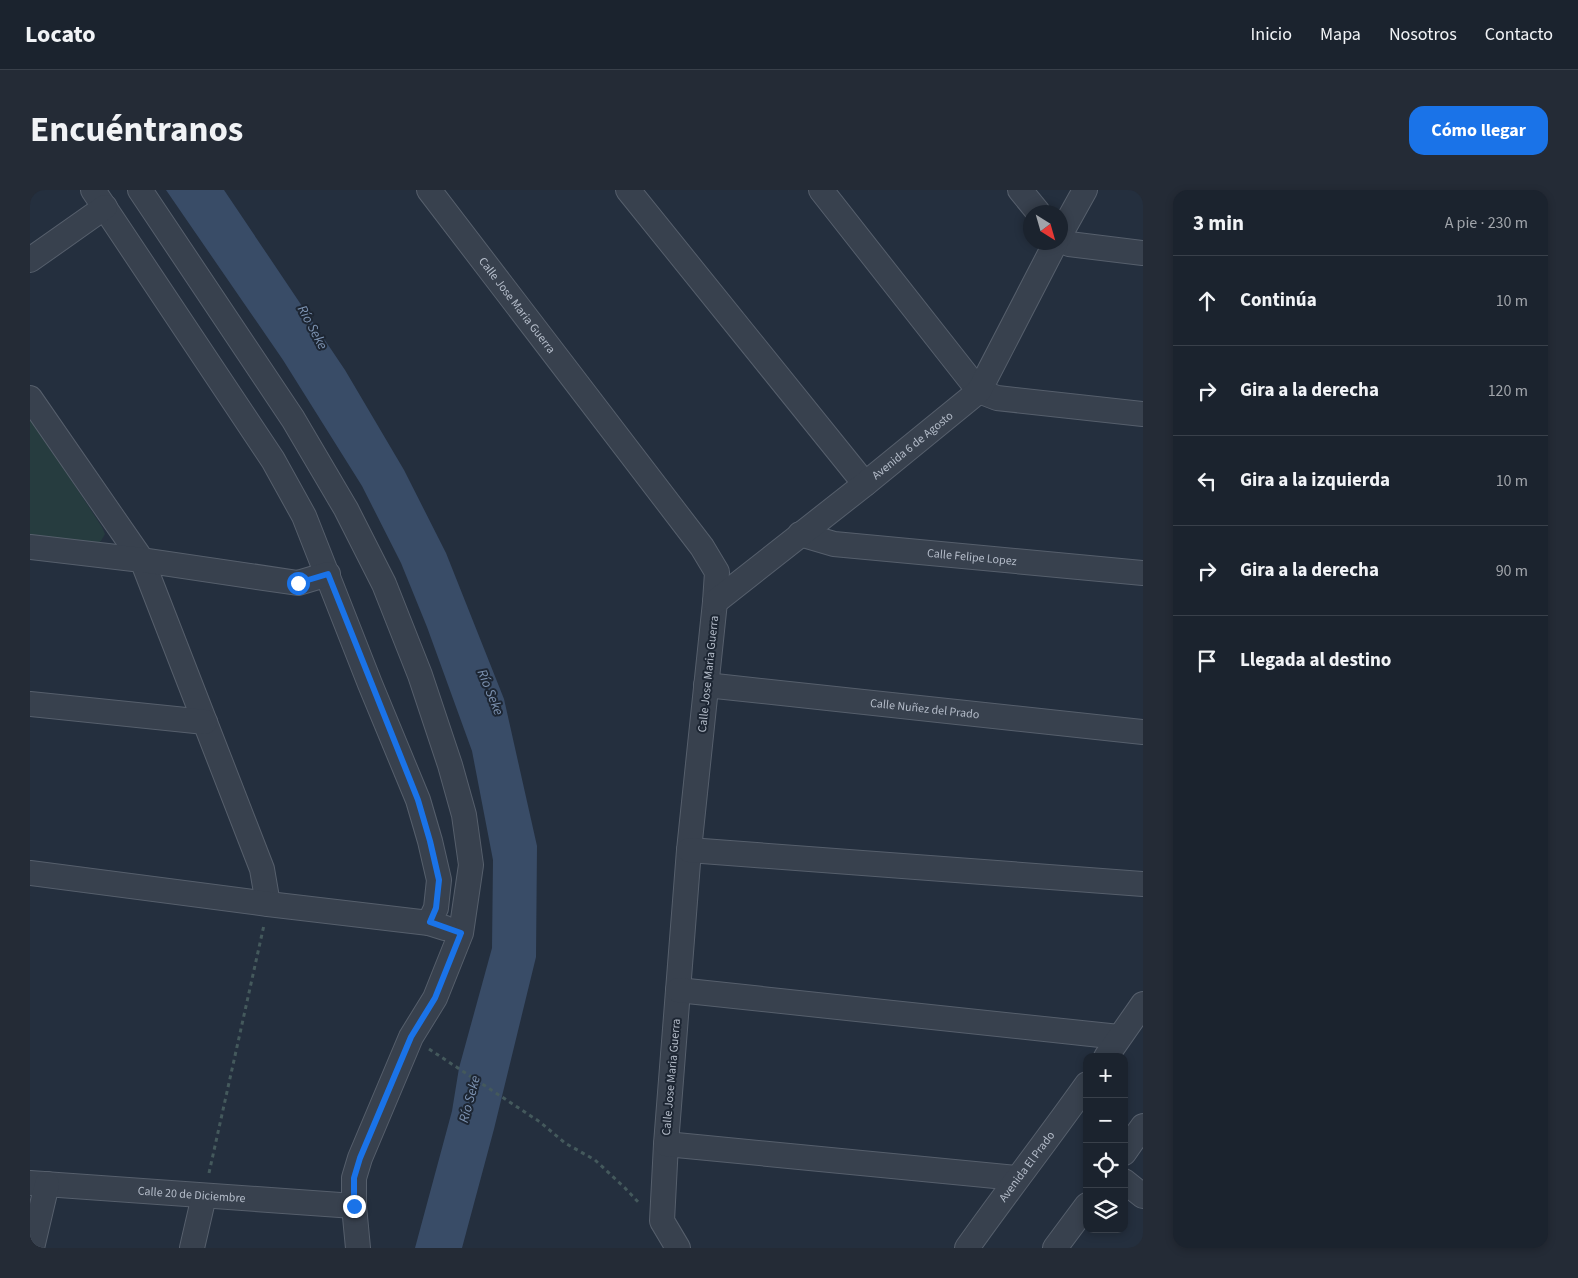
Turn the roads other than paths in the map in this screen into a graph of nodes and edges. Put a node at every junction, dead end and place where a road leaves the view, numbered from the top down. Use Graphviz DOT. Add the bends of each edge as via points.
graph roads {
  1 [pos="140,190"];
  2 [pos="429,190"];
  3 [pos="628,190"];
  4 [pos="820,190"];
  5 [pos="1020,190"];
  6 [pos="1085,190"];
  7 [pos="99,199"];
  8 [pos="1032,205"];
  9 [pos="1068,220"];
  10 [pos="1068,243"];
  11 [pos="1052,250"];
  12 [pos="1143,253"];
  13 [pos="30,260"];
  14 [pos="980,390"];
  15 [pos="30,398"];
  16 [pos="1143,414"];
  17 [pos="865,484"];
  18 [pos="800,534"];
  19 [pos="30,547"];
  20 [pos="142,560"];
  21 [pos="1143,573"];
  22 [pos="328,574"];
  23 [pos="715,602"];
  24 [pos="706,685"];
  25 [pos="30,704"];
  26 [pos="204,722"];
  27 [pos="1143,732"];
  28 [pos="688,850"];
  29 [pos="30,873"];
  30 [pos="1143,884"];
  31 [pos="268,904"];
  32 [pos="430,922"];
  33 [pos="461,933"];
  34 [pos="678,990"];
  35 [pos="1143,1004"];
  36 [pos="1120,1037"];
  37 [pos="1109,1053"];
  38 [pos="1083,1090"];
  39 [pos="1143,1126"];
  40 [pos="666,1144"];
  41 [pos="1128,1147"];
  42 [pos="1016,1178"];
  43 [pos="38,1184"];
  44 [pos="1128,1185"];
  45 [pos="204,1196"];
  46 [pos="1143,1196"];
  47 [pos="354,1206"];
  48 [pos="1083,1210"];
  49 [pos="32,1248"];
  50 [pos="192,1248"];
  51 [pos="358,1248"];
  52 [pos="678,1248"];
  53 [pos="967,1248"];
  54 [pos="1055,1248"];
  1 -- 33 [label="street" via="293,419 346,509 384,584 420,675 464,815 471,865"];
  2 -- 23 [label="street, Calle Jose Maria Guerra" via="702,547 717,572"];
  3 -- 17 [label="street"];
  4 -- 14 [label="street"];
  5 -- 8 [label="street"];
  6 -- 9 [label="street"];
  7 -- 13 [label="street"];
  7 -- 22 [label="street" via="273,460 304,516"];
  10 -- 12 [label="street"];
  11 -- 14 [label="street, Avenida 6 de Agosto"];
  14 -- 16 [label="street" via="997,398"];
  14 -- 17 [label="street, Avenida 6 de Agosto"];
  15 -- 20 [label="street"];
  17 -- 18 [label="street, Avenida 6 de Agosto"];
  18 -- 21 [label="street, Calle Felipe Lopez" via="834,544"];
  18 -- 23 [label="street, Avenida 6 de Agosto"];
  19 -- 20 [label="street"];
  20 -- 22 [label="street" via="298,583"];
  20 -- 26 [label="street"];
  22 -- 32 [label="street" via="418,800 428,833 439,880 436,908"];
  23 -- 24 [label="street, Calle Jose Maria Guerra"];
  24 -- 27 [label="street, Calle Nuñez del Prado"];
  24 -- 28 [label="street, Calle Jose Maria Guerra"];
  25 -- 26 [label="street"];
  26 -- 31 [label="street" via="262,869"];
  28 -- 30 [label="street"];
  28 -- 34 [label="street, Calle Jose Maria Guerra"];
  29 -- 31 [label="street"];
  31 -- 32 [label="street"];
  32 -- 33 [label="street"];
  33 -- 47 [label="street" via="435,998 411,1037 360,1158 354,1178"];
  34 -- 36 [label="street"];
  34 -- 40 [label="street, Calle Jose Maria Guerra"];
  35 -- 36 [label="street"];
  36 -- 37 [label="street"];
  38 -- 42 [label="street, Avenida El Prado"];
  39 -- 41 [label="street"];
  40 -- 42 [label="street"];
  40 -- 52 [label="street, Calle Jose Maria Guerra" via="662,1220"];
  42 -- 53 [label="street, Avenida El Prado"];
  43 -- 45 [label="street, Calle 20 de Diciembre"];
  43 -- 49 [label="street"];
  44 -- 46 [label="street"];
  45 -- 47 [label="street, Calle 20 de Diciembre"];
  45 -- 50 [label="street"];
  47 -- 51 [label="street"];
  48 -- 54 [label="street"];
}
